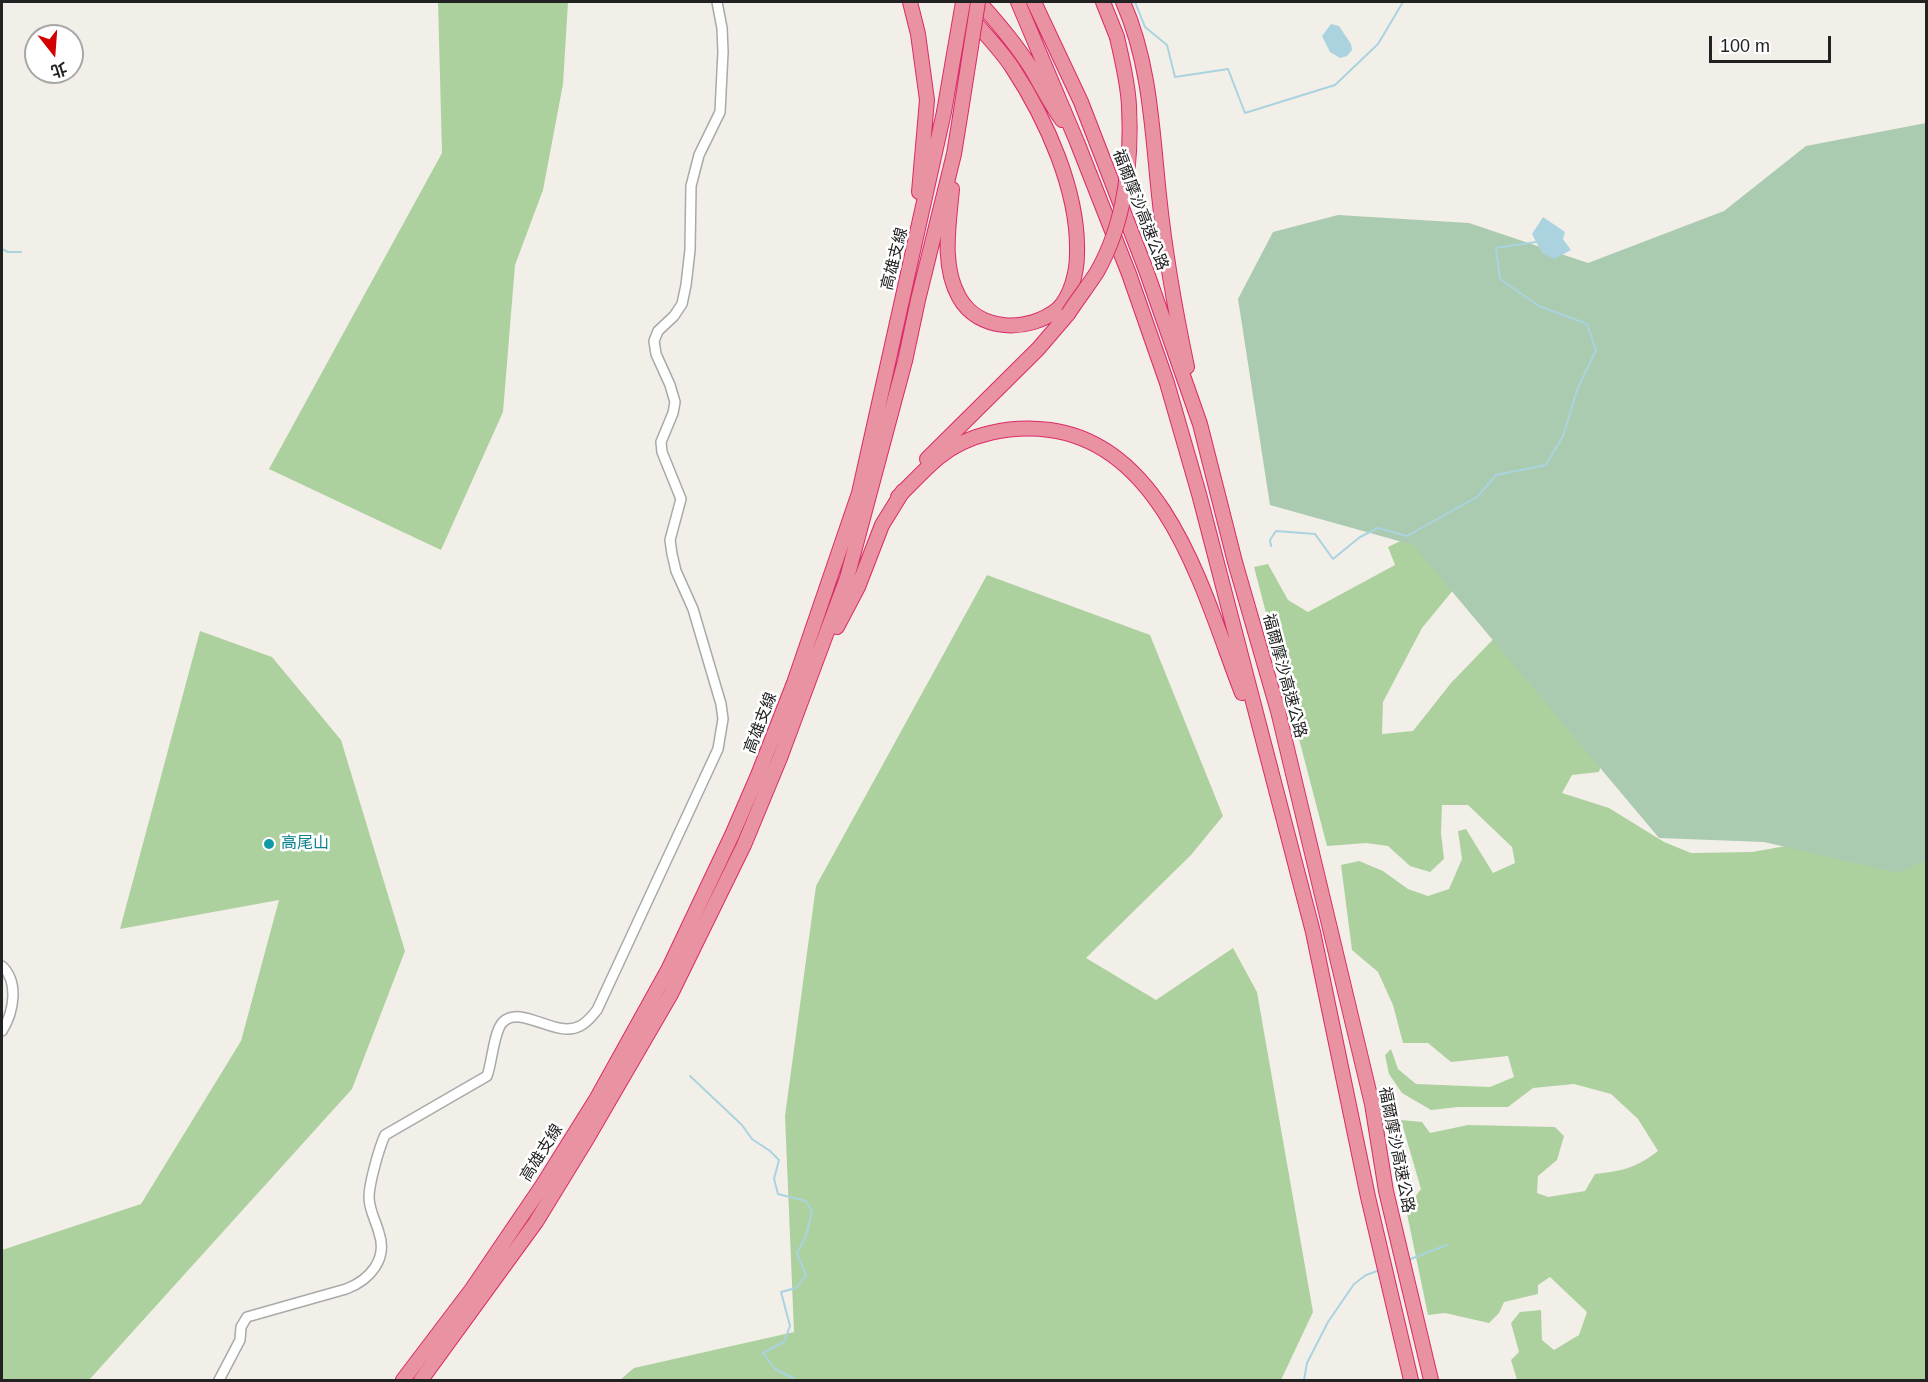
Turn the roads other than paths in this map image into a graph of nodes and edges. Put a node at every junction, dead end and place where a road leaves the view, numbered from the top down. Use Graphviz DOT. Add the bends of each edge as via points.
graph roads {
  1 [pos="717,2"];
  2 [pos="910,2"];
  3 [pos="958,2"];
  4 [pos="963,2"];
  5 [pos="979,2"];
  6 [pos="1018,2"];
  7 [pos="1034,2"];
  8 [pos="1103,2"];
  9 [pos="1123,2"];
  10 [pos="1077,142"];
  11 [pos="954,154"];
  12 [pos="912,263"];
  13 [pos="1200,424"];
  14 [pos="898,497"];
  15 [pos="815,669"];
  16 [pos="1256,717"];
  17 [pos="2,966"];
  18 [pos="2,1031"];
  19 [pos="219,1380"];
  20 [pos="403,1380"];
  21 [pos="422,1380"];
  22 [pos="1411,1380"];
  23 [pos="1431,1380"];
  1 -- 19 [label="street" via="723,52 720,112 699,155 691,186 690,250 682,304 654,341 675,402 661,442 681,499 670,540 676,571 693,609 721,704 718,749 597,1010 579,1027 568,1029 521,1017 502,1022 487,1076 385,1135 369,1195 380,1234 382,1253 378,1265 358,1285 247,1317"];
  2 -- 12 [label="highway" via="927,100 918,197 908,249"];
  3 -- 11 [label="highway" via="1011,65 1030,96 1060,160 1070,195 1077,238 1074,278 1067,297 1045,318 1000,326 977,317 959,297 948,263"];
  4 -- 12 [label="highway, 高雄支線, bridge"];
  5 -- 10 [label="highway" via="1031,68"];
  5 -- 11 [label="highway, 高雄支線, bridge"];
  6 -- 10 [label="highway, 福爾摩沙高速公路"];
  7 -- 13 [label="highway, 福爾摩沙高速公路" via="1082,102"];
  8 -- 14 [label="highway, bridge" via="1117,37 1129,104 1129,152 1114,234 1097,271 1068,314 923,463"];
  9 -- 13 [label="highway" via="1136,37 1148,91 1172,297"];
  10 -- 16 [label="highway, 福爾摩沙高速公路" via="1167,383"];
  11 -- 15 [label="highway, 高雄支線" via="905,361 847,578"];
  12 -- 20 [label="highway, 高雄支線" via="859,493 794,683 732,835 668,970 597,1098 478,1280"];
  13 -- 23 [label="highway, 福爾摩沙高速公路" via="1281,722 1372,1104 1386,1191"];
  14 -- 15 [label="highway" via="882,525 858,587"];
  14 -- 16 [label="highway" via="938,458 958,445 1006,429 1057,431 1114,454 1151,492 1180,540"];
  15 -- 21 [label="highway, 高雄支線" via="744,845 671,994 536,1222"];
  16 -- 22 [label="highway, 福爾摩沙高速公路" via="1313,932"];
  17 -- 18 [label="street" via="9,972 13,985"];
}
